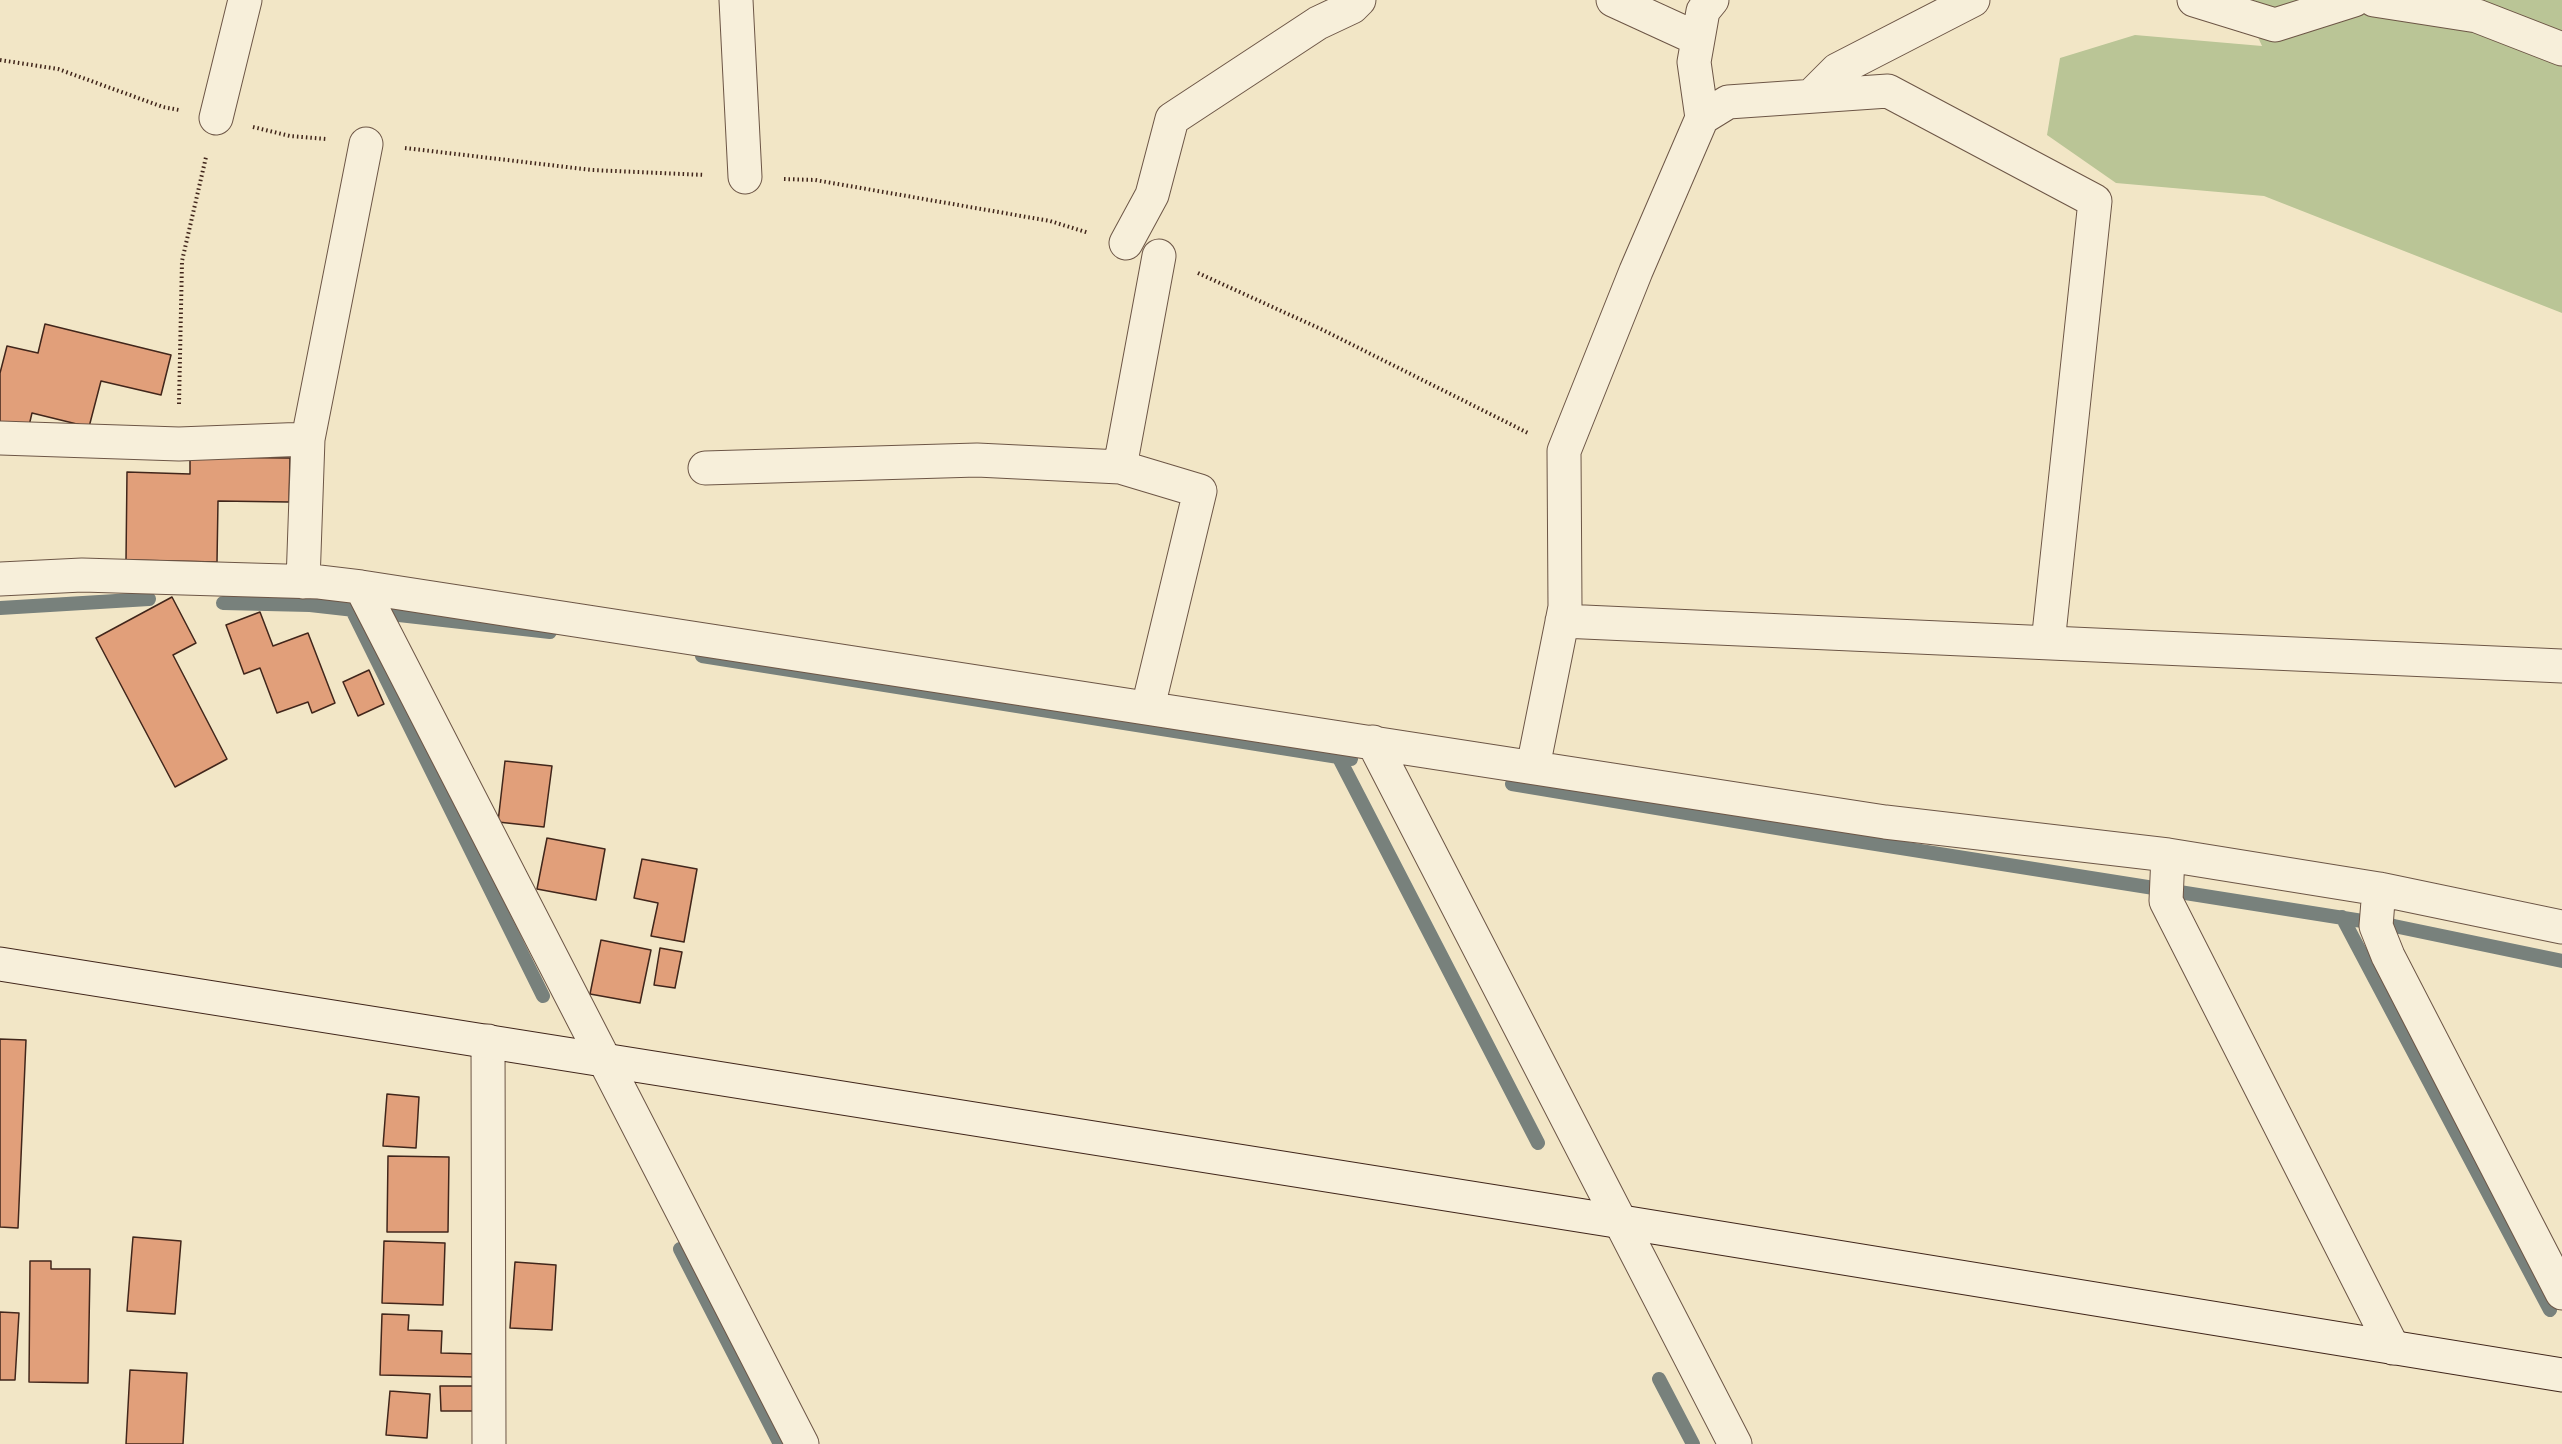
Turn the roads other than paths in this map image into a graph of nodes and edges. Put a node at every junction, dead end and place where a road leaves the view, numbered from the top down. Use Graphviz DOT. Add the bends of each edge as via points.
graph roads {
  1 [pos="245,0"];
  2 [pos="736,0"];
  3 [pos="1359,0"];
  4 [pos="1613,0"];
  5 [pos="1712,0"];
  6 [pos="1973,0"];
  7 [pos="2194,0"];
  8 [pos="2354,0"];
  9 [pos="2374,0"];
  10 [pos="1698,39"];
  11 [pos="2562,49"];
  12 [pos="1811,96"];
  13 [pos="216,118"];
  14 [pos="1702,118"];
  15 [pos="366,144"];
  16 [pos="744,177"];
  17 [pos="1126,243"];
  18 [pos="1159,256"];
  19 [pos="0,438"];
  20 [pos="309,439"];
  21 [pos="1120,467"];
  22 [pos="705,468"];
  23 [pos="0,579"];
  24 [pos="303,582"];
  25 [pos="371,605"];
  26 [pos="1562,621"];
  27 [pos="2048,643"];
  28 [pos="2562,666"];
  29 [pos="1148,707"];
  30 [pos="1373,742"];
  31 [pos="1533,767"];
  32 [pos="2167,878"];
  33 [pos="2378,908"];
  34 [pos="2562,927"];
  35 [pos="0,964"];
  36 [pos="488,1041"];
  37 [pos="603,1059"];
  38 [pos="1622,1222"];
  39 [pos="2562,1293"];
  40 [pos="2393,1348"];
  41 [pos="2562,1375"];
  42 [pos="489,1444"];
  43 [pos="802,1444"];
  44 [pos="1735,1444"];
  1 -- 13 [label="street"];
  2 -- 16 [label="street"];
  3 -- 17 [label="street" via="1172,119 1152,195"];
  4 -- 10 [label="street"];
  5 -- 10 [label="street" via="1703,11"];
  6 -- 12 [label="street" via="1837,70"];
  7 -- 8 [label="street" via="2275,25"];
  9 -- 11 [label="street" via="2477,16"];
  10 -- 14 [label="street" via="1694,62"];
  12 -- 14 [label="street" via="1728,102"];
  12 -- 27 [label="street" via="1888,91 2095,201"];
  14 -- 26 [label="street" via="1564,451"];
  15 -- 20 [label="street"];
  18 -- 21 [label="street"];
  19 -- 20 [label="street" via="179,444"];
  20 -- 24 [label="street"];
  21 -- 22 [label="street" via="977,460"];
  21 -- 29 [label="street" via="1200,491"];
  23 -- 24 [label="street" via="82,574"];
  24 -- 25 [label="street"];
  25 -- 29 [label="street"];
  25 -- 37 [label="street"];
  26 -- 27 [label="street"];
  26 -- 31 [label="street"];
  27 -- 28 [label="street"];
  29 -- 30 [label="street"];
  30 -- 31 [label="street"];
  30 -- 38 [label="street"];
  31 -- 32 [label="street" via="1885,822"];
  32 -- 33 [label="street"];
  32 -- 40 [label="street"];
  33 -- 34 [label="street"];
  33 -- 39 [label="street" via="2388,956"];
  35 -- 36 [label="street"];
  36 -- 37 [label="street"];
  36 -- 42 [label="street"];
  37 -- 38 [label="street"];
  37 -- 43 [label="street"];
  38 -- 40 [label="street"];
  38 -- 44 [label="street"];
  40 -- 41 [label="street"];
}
